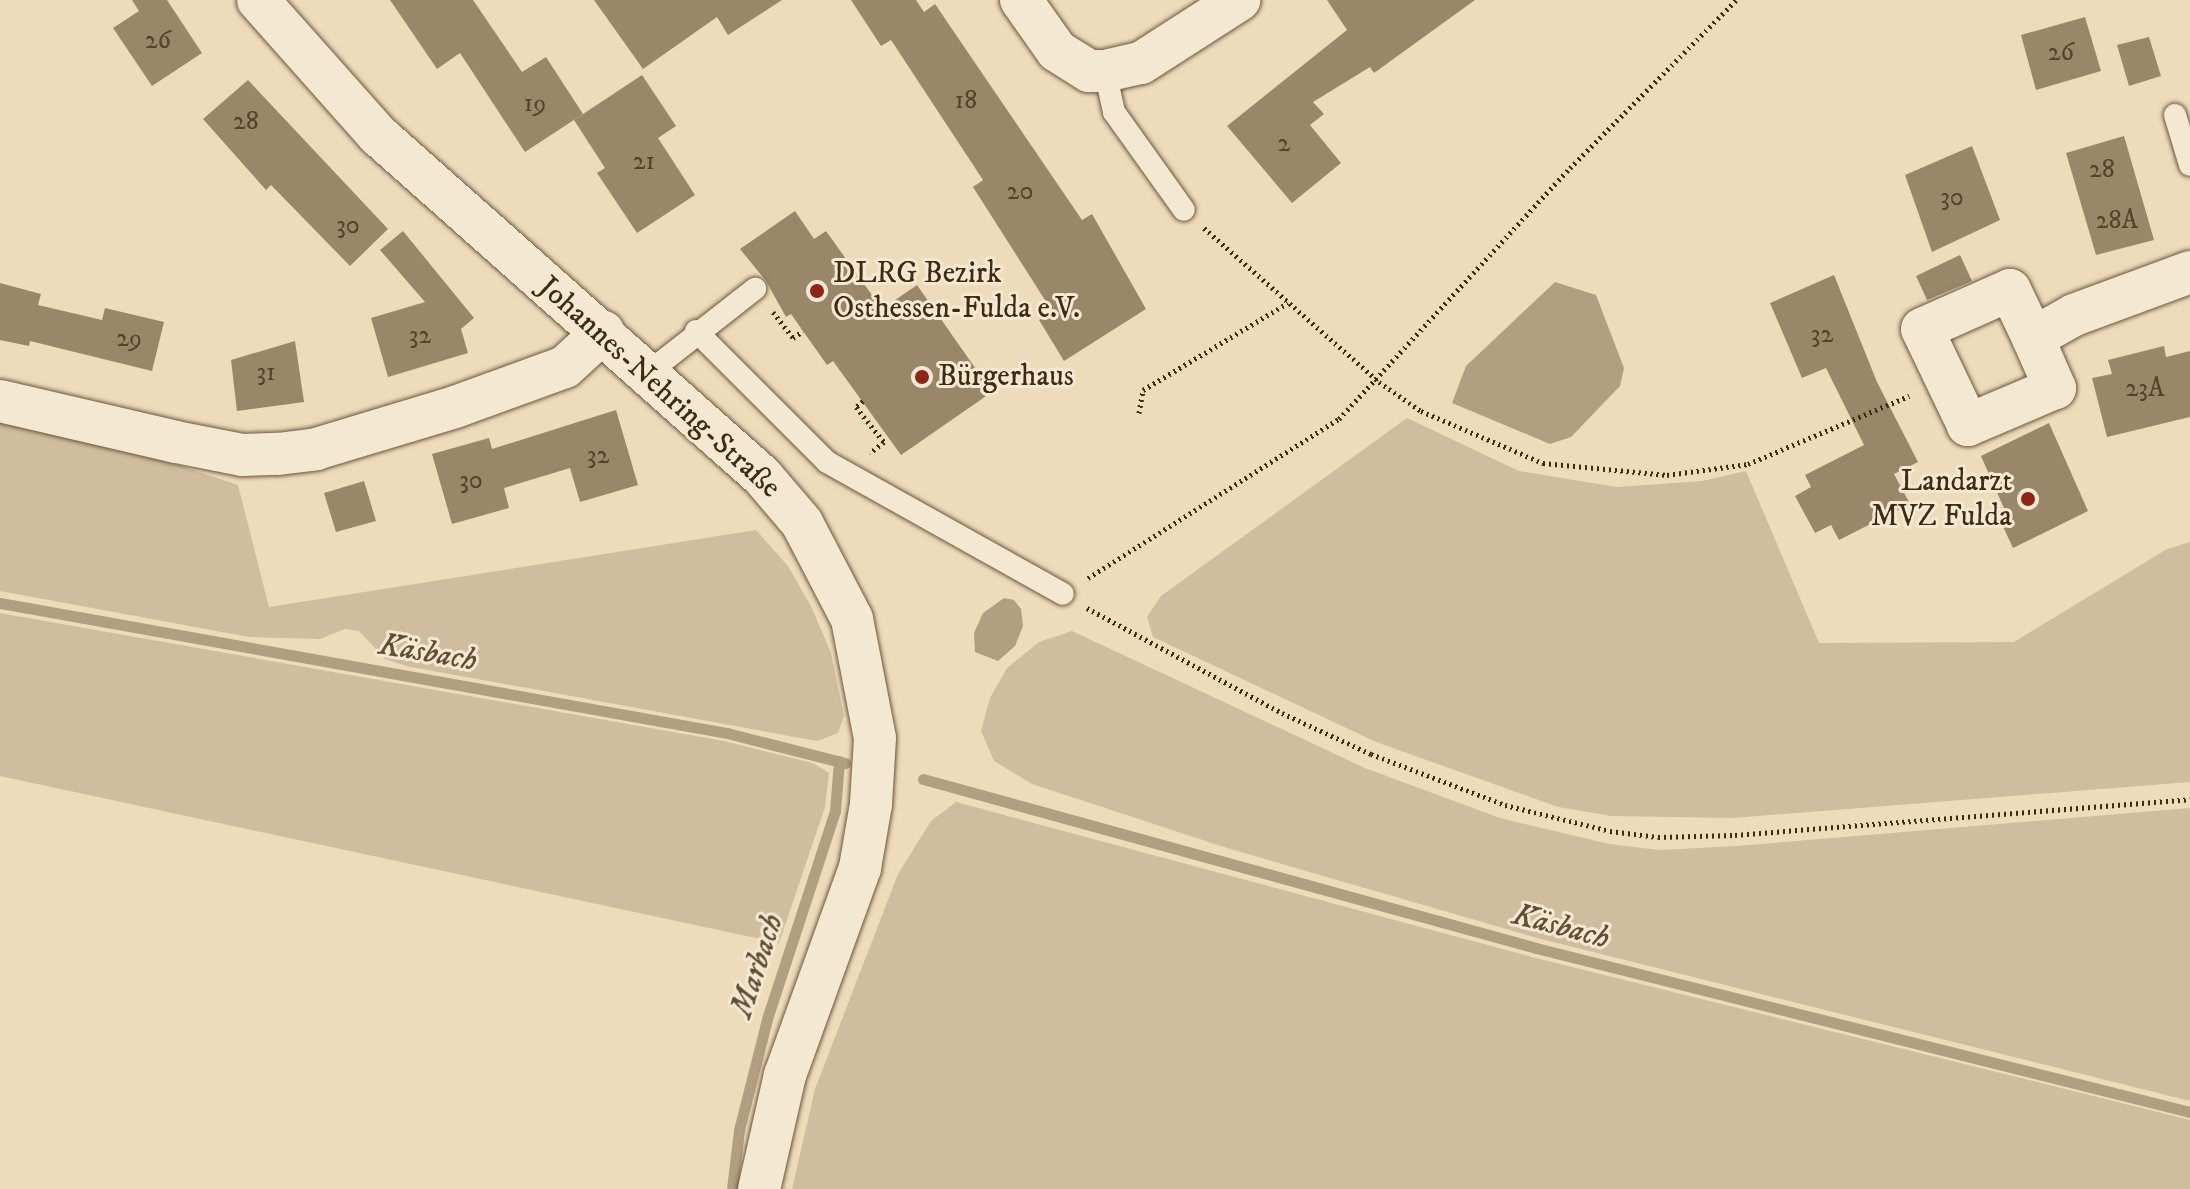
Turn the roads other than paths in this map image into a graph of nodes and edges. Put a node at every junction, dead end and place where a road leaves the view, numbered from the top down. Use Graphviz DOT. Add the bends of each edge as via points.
graph roads {
  1 [pos="258,0"];
  2 [pos="1021,0"];
  3 [pos="1239,0"];
  4 [pos="1105,71"];
  5 [pos="2175,115"];
  6 [pos="2190,165"];
  7 [pos="1184,210"];
  8 [pos="2190,272"];
  9 [pos="755,289"];
  10 [pos="696,331"];
  11 [pos="603,332"];
  12 [pos="2033,338"];
  13 [pos="649,372"];
  14 [pos="0,401"];
  15 [pos="1063,594"];
  16 [pos="759,1189"];
  1 -- 11 [label="street, Johannes-Nehring-Straße" via="378,135"];
  2 -- 4 [label="street" via="1057,51 1089,71"];
  3 -- 4 [label="street" via="1141,63"];
  4 -- 7 [label="lane" via="1114,112"];
  5 -- 6 [label="lane"];
  8 -- 12 [label="street" via="2074,315"];
  9 -- 10 [label="lane"];
  10 -- 13 [label="lane"];
  10 -- 15 [label="lane" via="844,473"];
  11 -- 13 [label="street, Johannes-Nehring-Straße"];
  11 -- 14 [label="street" via="565,367 455,407 316,449 278,454 242,455 189,445"];
  12 -- 12 [label="street" via="2010,290 1922,329 1968,425 2055,388"];
  13 -- 16 [label="street, Johannes-Nehring-Straße" via="762,476 802,523 852,619 868,686 875,738 860,868 785,1075"];
}
